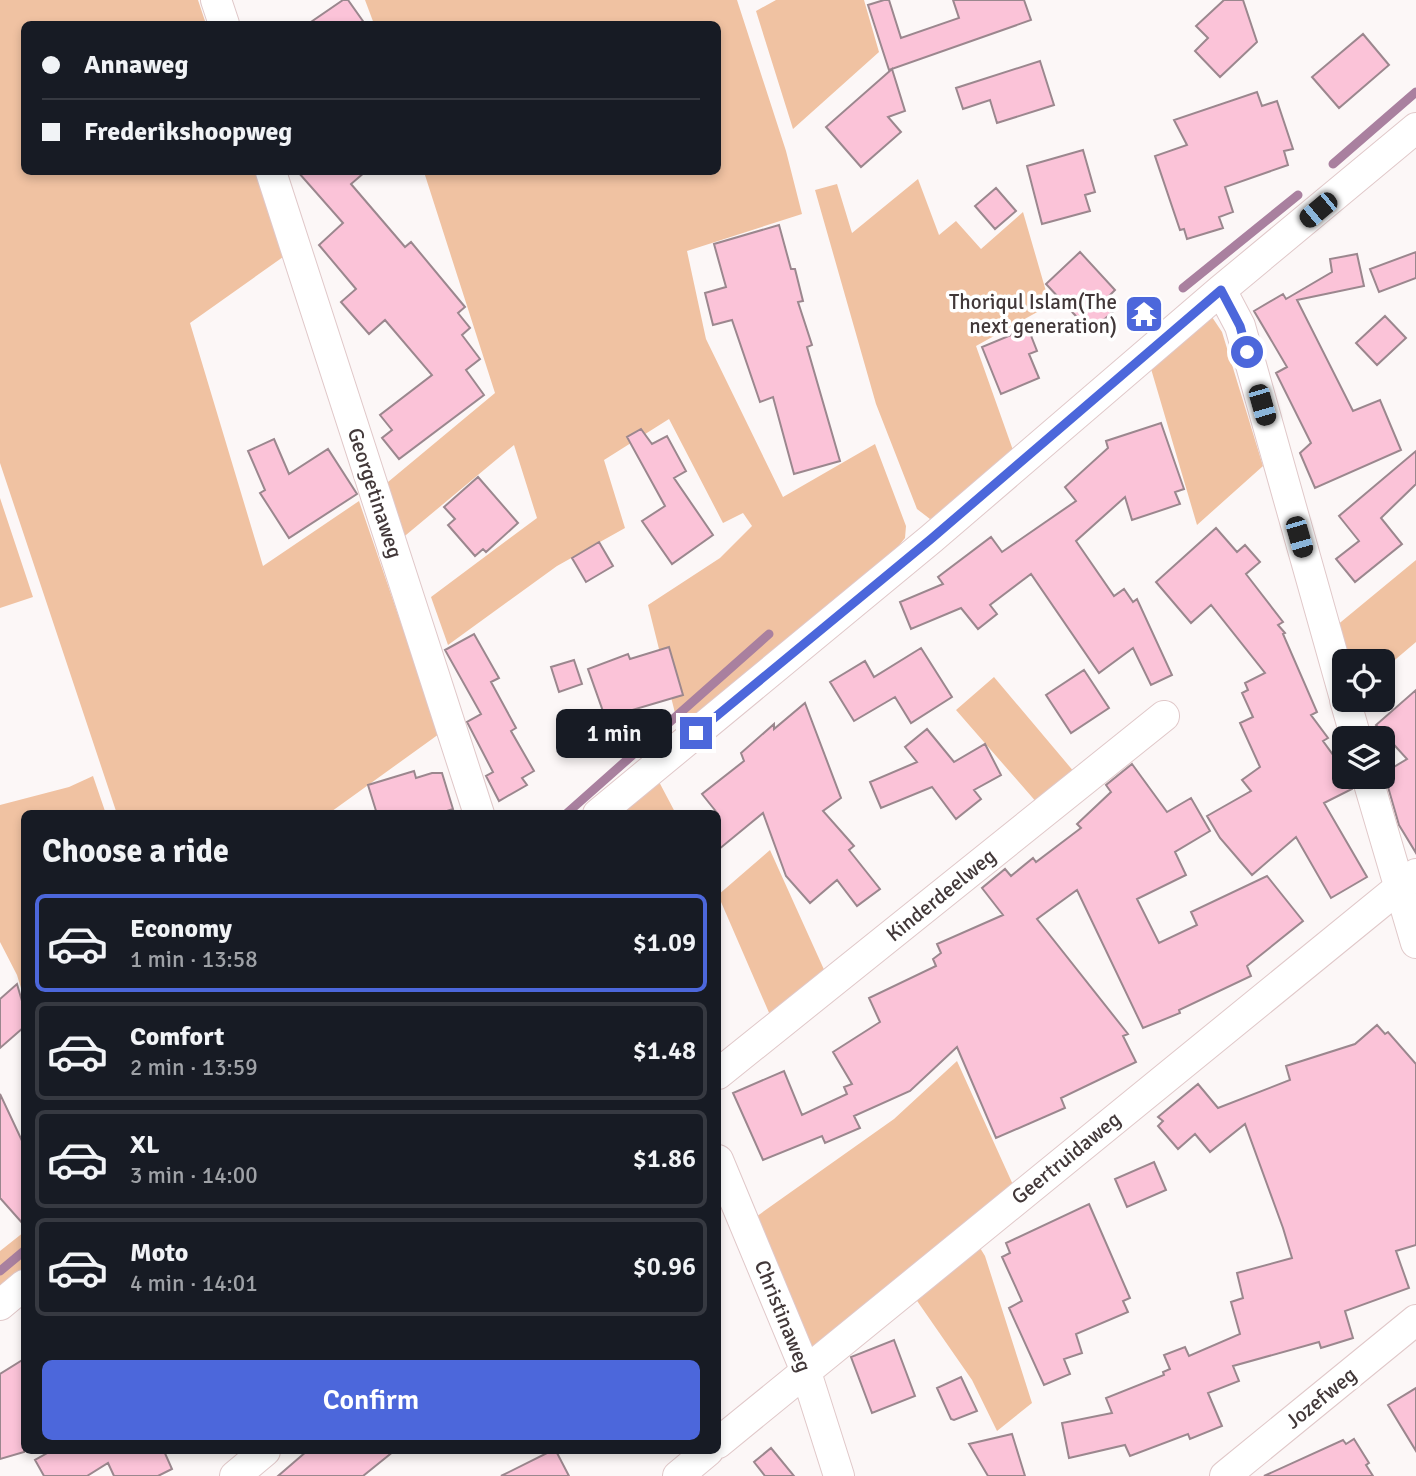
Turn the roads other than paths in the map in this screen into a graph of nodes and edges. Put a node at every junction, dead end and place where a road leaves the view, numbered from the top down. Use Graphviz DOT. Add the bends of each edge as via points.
graph roads {
  1 [pos="216,0"];
  2 [pos="223,21"];
  3 [pos="1416,128"];
  4 [pos="272,175"];
  5 [pos="1221,290"];
  6 [pos="1332,652"];
  7 [pos="1164,716"];
  8 [pos="1372,789"];
  9 [pos="478,810"];
  10 [pos="603,810"];
  11 [pos="1407,881"];
  12 [pos="1416,943"];
  13 [pos="721,1072"];
  14 [pos="721,1167"];
  15 [pos="21,1288"];
  16 [pos="0,1305"];
  17 [pos="1416,1320"];
  18 [pos="806,1369"];
  19 [pos="721,1440"];
  20 [pos="261,1454"];
  21 [pos="704,1454"];
  22 [pos="235,1476"];
  23 [pos="678,1476"];
  24 [pos="839,1476"];
  25 [pos="1225,1476"];
  1 -- 2 [label="street"];
  3 -- 5 [label="street"];
  4 -- 9 [label="street, Georgetinaweg"];
  5 -- 6 [label="street" via="1240,326"];
  5 -- 10 [label="street" via="931,539"];
  7 -- 13 [label="street, Kinderdeelweg"];
  8 -- 11 [label="street"];
  11 -- 12 [label="street"];
  11 -- 18 [label="street, Geertruidaweg"];
  14 -- 18 [label="street, Christinaweg"];
  15 -- 16 [label="street"];
  17 -- 25 [label="street, Jozefweg"];
  18 -- 19 [label="street, Geertruidaweg"];
  18 -- 24 [label="street, Christinaweg"];
  20 -- 22 [label="street"];
  21 -- 23 [label="street"];
}
